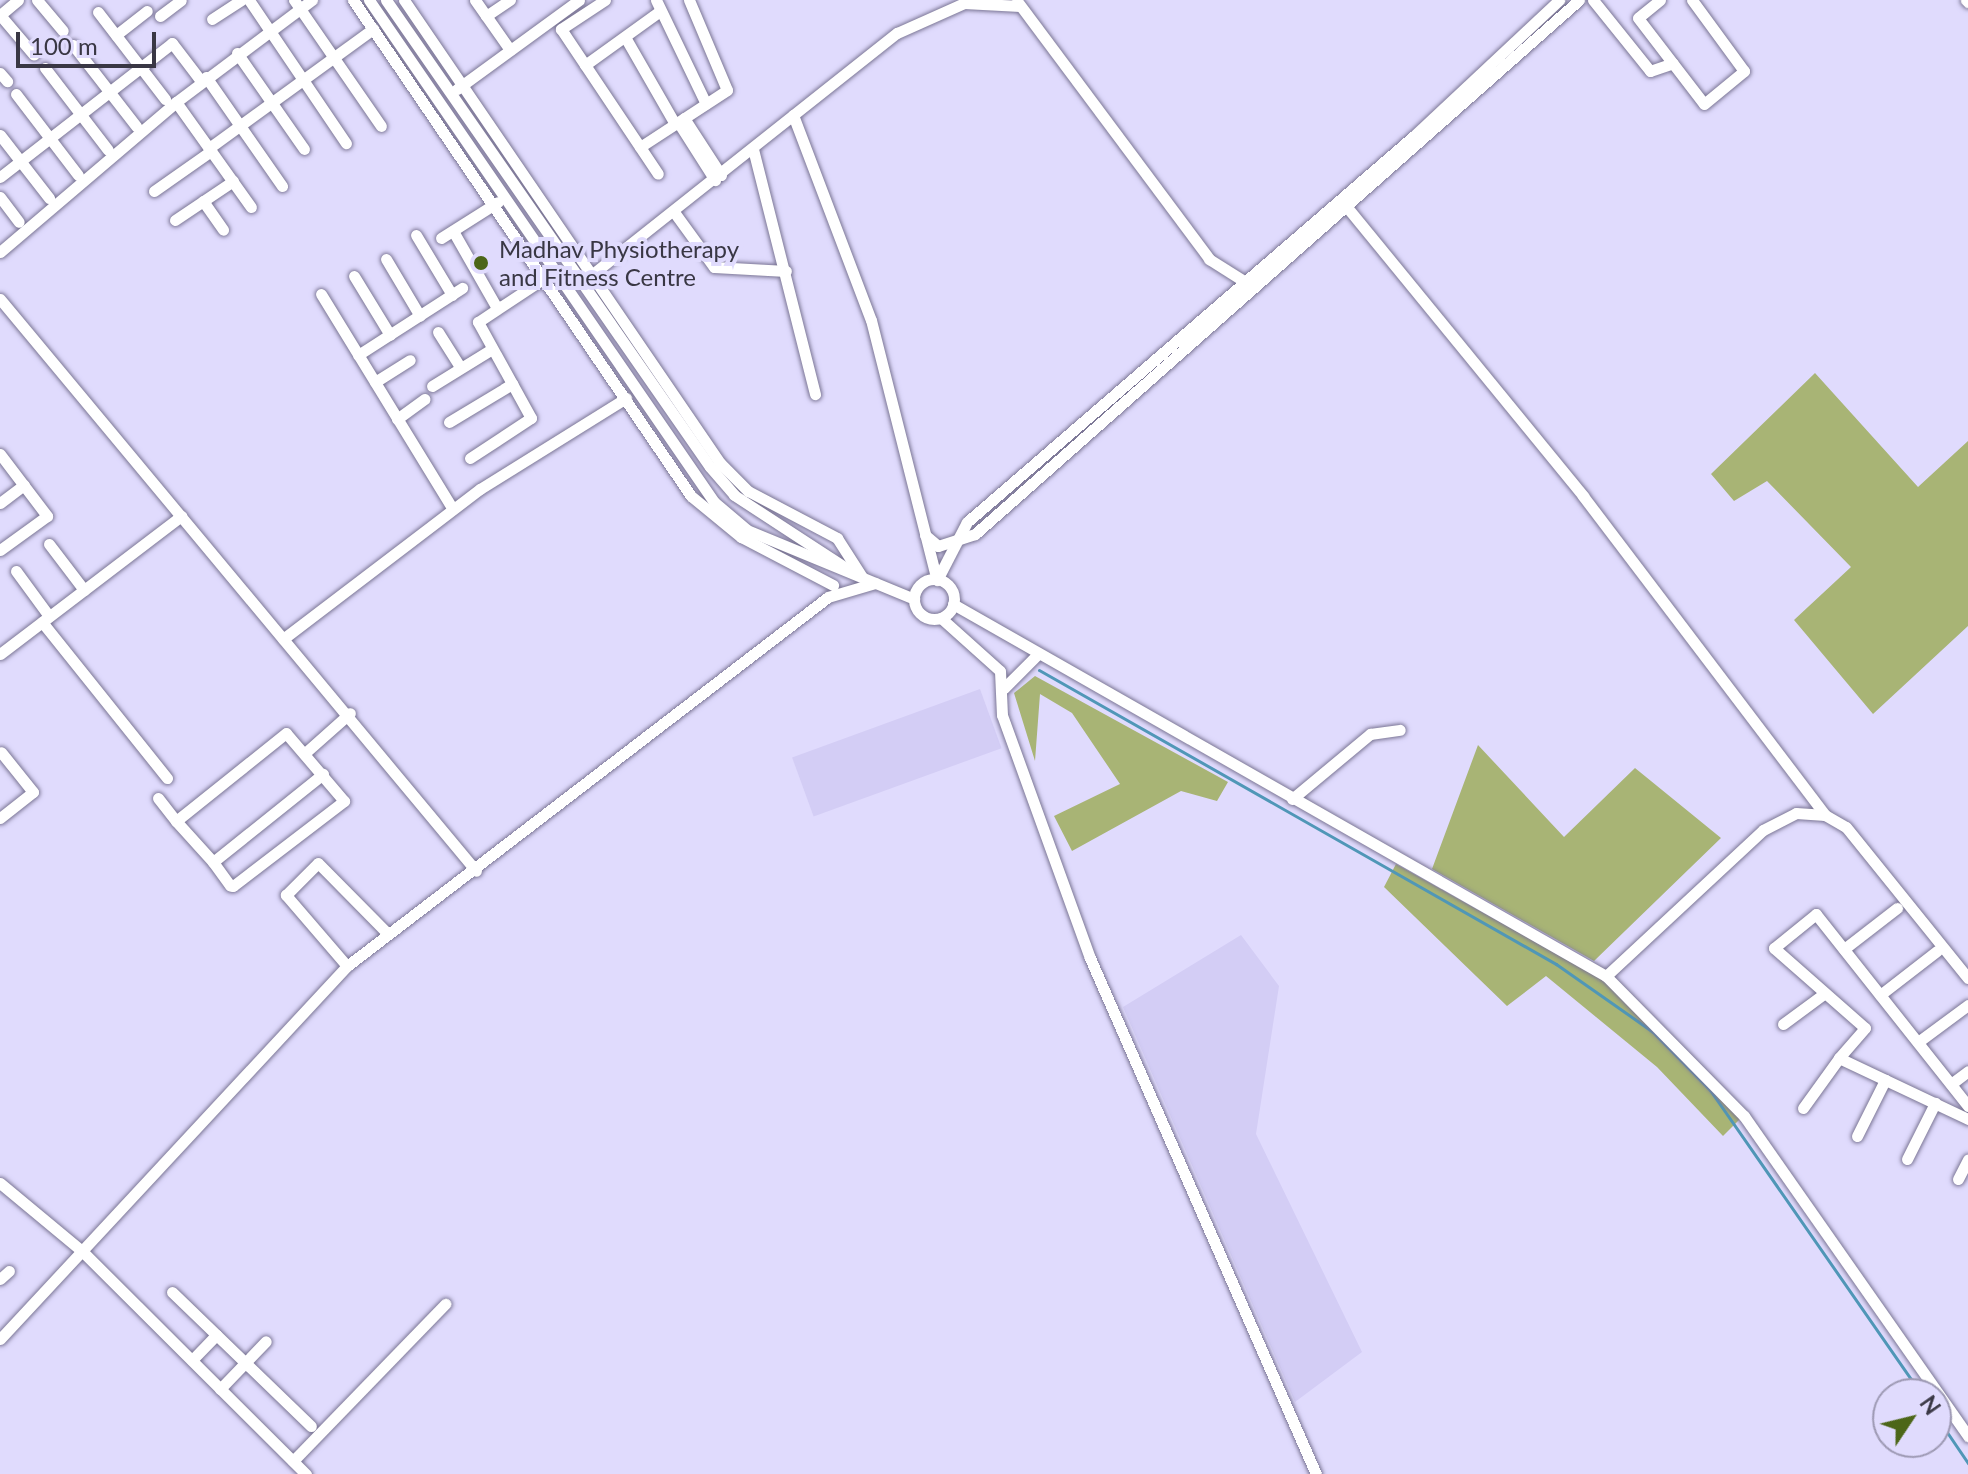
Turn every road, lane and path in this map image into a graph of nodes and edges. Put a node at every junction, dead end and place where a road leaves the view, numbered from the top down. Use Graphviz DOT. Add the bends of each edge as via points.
graph roads {
  1 [pos="18,0"];
  2 [pos="37,0"];
  3 [pos="181,0"];
  4 [pos="241,0"];
  5 [pos="249,0"];
  6 [pos="312,0"];
  7 [pos="353,0"];
  8 [pos="369,0"];
  9 [pos="386,0"];
  10 [pos="404,0"];
  11 [pos="475,0"];
  12 [pos="510,0"];
  13 [pos="579,0"];
  14 [pos="605,0"];
  15 [pos="689,0"];
  16 [pos="979,0"];
  17 [pos="1579,0"];
  18 [pos="1593,0"];
  19 [pos="1660,0"];
  20 [pos="1692,0"];
  21 [pos="1018,3"];
  22 [pos="297,4"];
  23 [pos="658,5"];
  24 [pos="1556,5"];
  25 [pos="147,11"];
  26 [pos="98,12"];
  27 [pos="160,16"];
  28 [pos="486,16"];
  29 [pos="212,19"];
  30 [pos="373,29"];
  31 [pos="269,30"];
  32 [pos="63,31"];
  33 [pos="116,35"];
  34 [pos="625,37"];
  35 [pos="73,45"];
  36 [pos="510,50"];
  37 [pos="237,53"];
  38 [pos="34,55"];
  39 [pos="334,57"];
  40 [pos="1673,63"];
  41 [pos="585,65"];
  42 [pos="140,66"];
  43 [pos="45,68"];
  44 [pos="204,79"];
  45 [pos="304,81"];
  46 [pos="457,88"];
  47 [pos="108,92"];
  48 [pos="16,94"];
  49 [pos="170,100"];
  50 [pos="272,104"];
  51 [pos="706,104"];
  52 [pos="80,113"];
  53 [pos="793,115"];
  54 [pos="679,121"];
  55 [pos="136,126"];
  56 [pos="240,126"];
  57 [pos="381,126"];
  58 [pos="0,135"];
  59 [pos="50,136"];
  60 [pos="346,143"];
  61 [pos="640,147"];
  62 [pos="304,149"];
  63 [pos="753,149"];
  64 [pos="108,150"];
  65 [pos="210,150"];
  66 [pos="19,161"];
  67 [pos="658,174"];
  68 [pos="78,175"];
  69 [pos="0,177"];
  70 [pos="718,177"];
  71 [pos="233,181"];
  72 [pos="282,186"];
  73 [pos="154,191"];
  74 [pos="0,197"];
  75 [pos="49,198"];
  76 [pos="203,201"];
  77 [pos="498,202"];
  78 [pos="1346,206"];
  79 [pos="251,207"];
  80 [pos="674,212"];
  81 [pos="175,220"];
  82 [pos="19,222"];
  83 [pos="223,230"];
  84 [pos="453,231"];
  85 [pos="416,235"];
  86 [pos="441,238"];
  87 [pos="0,252"];
  88 [pos="386,259"];
  89 [pos="786,271"];
  90 [pos="553,272"];
  91 [pos="354,276"];
  92 [pos="540,280"];
  93 [pos="585,280"];
  94 [pos="1242,280"];
  95 [pos="1255,287"];
  96 [pos="566,291"];
  97 [pos="321,294"];
  98 [pos="0,299"];
  99 [pos="553,299"];
  100 [pos="497,308"];
  101 [pos="4,312"];
  102 [pos="420,316"];
  103 [pos="438,332"];
  104 [pos="390,335"];
  105 [pos="492,349"];
  106 [pos="358,355"];
  107 [pos="410,360"];
  108 [pos="460,367"];
  109 [pos="375,382"];
  110 [pos="512,384"];
  111 [pos="432,386"];
  112 [pos="635,392"];
  113 [pos="815,394"];
  114 [pos="425,399"];
  115 [pos="622,400"];
  116 [pos="397,419"];
  117 [pos="449,422"];
  118 [pos="0,454"];
  119 [pos="470,458"];
  120 [pos="24,485"];
  121 [pos="0,503"];
  122 [pos="453,509"];
  123 [pos="181,516"];
  124 [pos="925,535"];
  125 [pos="959,539"];
  126 [pos="49,544"];
  127 [pos="0,550"];
  128 [pos="16,571"];
  129 [pos="839,571"];
  130 [pos="859,576"];
  131 [pos="937,580"];
  132 [pos="875,583"];
  133 [pos="84,590"];
  134 [pos="831,591"];
  135 [pos="914,599"];
  136 [pos="953,604"];
  137 [pos="941,618"];
  138 [pos="45,619"];
  139 [pos="283,639"];
  140 [pos="0,654"];
  141 [pos="1028,664"];
  142 [pos="1004,688"];
  143 [pos="350,713"];
  144 [pos="1400,730"];
  145 [pos="1,752"];
  146 [pos="305,753"];
  147 [pos="323,774"];
  148 [pos="167,778"];
  149 [pos="158,798"];
  150 [pos="1292,799"];
  151 [pos="1825,815"];
  152 [pos="1,816"];
  153 [pos="176,821"];
  154 [pos="213,862"];
  155 [pos="476,871"];
  156 [pos="1897,908"];
  157 [pos="388,934"];
  158 [pos="1844,949"];
  159 [pos="1937,951"];
  160 [pos="347,966"];
  161 [pos="1606,976"];
  162 [pos="1968,978"];
  163 [pos="1825,993"];
  164 [pos="1880,995"];
  165 [pos="1968,1005"];
  166 [pos="1783,1024"];
  167 [pos="1918,1042"];
  168 [pos="1839,1058"];
  169 [pos="1968,1071"];
  170 [pos="1885,1080"];
  171 [pos="1951,1084"];
  172 [pos="1935,1103"];
  173 [pos="1968,1106"];
  174 [pos="1803,1108"];
  175 [pos="1968,1119"];
  176 [pos="1857,1136"];
  177 [pos="1907,1159"];
  178 [pos="1968,1159"];
  179 [pos="1958,1179"];
  180 [pos="0,1183"];
  181 [pos="83,1252"];
  182 [pos="172,1292"];
  183 [pos="445,1304"];
  184 [pos="216,1335"];
  185 [pos="0,1339"];
  186 [pos="266,1341"];
  187 [pos="192,1360"];
  188 [pos="245,1362"];
  189 [pos="220,1389"];
  190 [pos="311,1426"];
  191 [pos="1968,1436"];
  192 [pos="293,1461"];
  193 [pos="306,1474"];
  194 [pos="1316,1474"];
  1 -- 38 [label="street" via="0,15"];
  2 -- 32 [label="street"];
  3 -- 27 [label="street"];
  4 -- 29 [label="street"];
  5 -- 31 [label="street"];
  6 -- 22 [label="street"];
  7 -- 30 [label="street"];
  8 -- 77 [label="street"];
  9 -- 46 [label="street"];
  10 -- 46 [label="street"];
  11 -- 28 [label="street"];
  12 -- 28 [label="street"];
  13 -- 36 [label="street"];
  14 -- 41 [label="street" via="561,29"];
  15 -- 51 [label="street" via="727,90"];
  16 -- 21 [label="street"];
  16 -- 53 [label="street" via="933,11 897,33"];
  17 -- 24 [label="street"];
  18 -- 40 [label="street" via="1650,71"];
  19 -- 40 [label="street" via="1638,18"];
  20 -- 40 [label="street" via="1744,71 1704,104"];
  21 -- 94 [label="street" via="1209,259"];
  22 -- 31 [label="street"];
  22 -- 39 [label="street"];
  23 -- 34 [label="street"];
  23 -- 51 [label="street"];
  24 -- 78 [label="street"];
  24 -- 94 [label="street" via="1416,134"];
  25 -- 33 [label="street"];
  26 -- 33 [label="street"];
  28 -- 36 [label="street"];
  30 -- 39 [label="street"];
  30 -- 77 [label="street"];
  31 -- 37 [label="street"];
  31 -- 45 [label="street"];
  33 -- 42 [label="street"];
  34 -- 41 [label="street"];
  34 -- 54 [label="street"];
  35 -- 47 [label="street"];
  36 -- 46 [label="street"];
  37 -- 44 [label="street"];
  37 -- 50 [label="street"];
  39 -- 45 [label="street"];
  39 -- 57 [label="street"];
  41 -- 61 [label="street"];
  42 -- 44 [label="street" via="173,43"];
  42 -- 47 [label="street"];
  42 -- 49 [label="street"];
  43 -- 52 [label="street"];
  44 -- 49 [label="street"];
  44 -- 56 [label="street"];
  45 -- 50 [label="street"];
  45 -- 60 [label="street"];
  46 -- 93 [label="street"];
  47 -- 52 [label="street"];
  47 -- 55 [label="street"];
  48 -- 59 [label="street"];
  49 -- 65 [label="street"];
  49 -- 87 [label="street"];
  50 -- 56 [label="street"];
  50 -- 62 [label="street"];
  51 -- 54 [label="street"];
  52 -- 59 [label="street"];
  52 -- 64 [label="street"];
  53 -- 63 [label="street"];
  53 -- 124 [label="street" via="871,320"];
  54 -- 61 [label="street"];
  54 -- 70 [label="street"];
  56 -- 65 [label="street"];
  56 -- 72 [label="street"];
  58 -- 66 [label="street"];
  59 -- 66 [label="street"];
  59 -- 68 [label="street"];
  61 -- 67 [label="street"];
  63 -- 70 [label="street"];
  63 -- 89 [label="street"];
  65 -- 71 [label="street"];
  65 -- 73 [label="street"];
  66 -- 69 [label="street"];
  66 -- 75 [label="street"];
  70 -- 80 [label="street"];
  71 -- 76 [label="street"];
  71 -- 79 [label="street"];
  74 -- 82 [label="street"];
  76 -- 81 [label="street"];
  76 -- 83 [label="street"];
  77 -- 84 [label="street"];
  77 -- 90 [label="street"];
  77 -- 92 [label="street"];
  78 -- 95 [label="street"];
  78 -- 151 [label="street" via="1583,496"];
  80 -- 89 [label="street" via="714,267"];
  80 -- 93 [label="street"];
  84 -- 86 [label="street"];
  84 -- 100 [label="street"];
  85 -- 102 [label="street" via="457,292"];
  88 -- 102 [label="street"];
  89 -- 113 [label="street"];
  90 -- 92 [label="street"];
  90 -- 96 [label="street"];
  91 -- 104 [label="street"];
  92 -- 99 [label="street"];
  92 -- 100 [label="street"];
  93 -- 96 [label="street"];
  93 -- 130 [label="street" via="734,495"];
  93 -- 130 [label="street" via="728,471 748,491 837,538"];
  94 -- 95 [label="street"];
  94 -- 125 [label="street" via="967,522"];
  95 -- 125 [label="street" via="975,534"];
  96 -- 99 [label="street"];
  96 -- 112 [label="street"];
  97 -- 106 [label="street"];
  98 -- 101 [label="street"];
  99 -- 115 [label="street"];
  100 -- 105 [label="street" via="478,322"];
  101 -- 123 [label="street"];
  102 -- 104 [label="street"];
  103 -- 108 [label="street"];
  104 -- 106 [label="street"];
  105 -- 108 [label="street"];
  105 -- 110 [label="street"];
  106 -- 109 [label="street"];
  107 -- 109 [label="street"];
  108 -- 111 [label="street"];
  109 -- 116 [label="street"];
  110 -- 117 [label="street"];
  110 -- 119 [label="street" via="531,418"];
  112 -- 115 [label="street"];
  112 -- 129 [label="street" via="729,516"];
  114 -- 116 [label="street"];
  115 -- 122 [label="street"];
  115 -- 134 [label="street" via="711,515"];
  116 -- 122 [label="street"];
  118 -- 120 [label="street"];
  120 -- 121 [label="street"];
  120 -- 127 [label="street" via="47,516"];
  122 -- 139 [label="street"];
  123 -- 133 [label="street"];
  123 -- 139 [label="street"];
  124 -- 125 [label="street" via="938,546"];
  124 -- 131 [label="street"];
  125 -- 131 [label="street"];
  126 -- 133 [label="street"];
  128 -- 138 [label="street"];
  129 -- 130 [label="street"];
  129 -- 134 [label="street"];
  130 -- 132 [label="street"];
  131 -- 135 [label="street" via="919,586"];
  131 -- 136 [label="street" via="952,591"];
  132 -- 134 [label="street"];
  132 -- 135 [label="street"];
  133 -- 138 [label="street"];
  134 -- 155 [label="street"];
  135 -- 137 [label="street" via="922,616"];
  136 -- 137 [label="street"];
  136 -- 141 [label="street"];
  137 -- 142 [label="street" via="995,665"];
  138 -- 140 [label="street"];
  138 -- 148 [label="street"];
  139 -- 143 [label="street"];
  141 -- 142 [label="street"];
  141 -- 150 [label="street"];
  142 -- 194 [label="street" via="1002,715 1090,958"];
  143 -- 146 [label="street"];
  143 -- 155 [label="street"];
  144 -- 150 [label="street" via="1370,734"];
  145 -- 152 [label="street" via="33,792"];
  146 -- 147 [label="street"];
  146 -- 153 [label="street" via="282,734"];
  147 -- 154 [label="street"];
  147 -- 154 [label="street" via="343,797 340,806 237,885"];
  149 -- 153 [label="street"];
  150 -- 161 [label="street"];
  151 -- 161 [label="street" via="1796,813 1773,823"];
  151 -- 162 [label="street" via="1856,837"];
  153 -- 154 [label="street"];
  155 -- 157 [label="street"];
  156 -- 158 [label="street"];
  157 -- 160 [label="street"];
  157 -- 160 [label="street" via="318,863 286,895"];
  158 -- 163 [label="street" via="1816,914 1774,948"];
  158 -- 164 [label="street"];
  159 -- 164 [label="street"];
  160 -- 181 [label="street" via="125,1199"];
  161 -- 191 [label="street" via="1744,1116"];
  163 -- 166 [label="street"];
  163 -- 168 [label="street" via="1865,1028"];
  164 -- 167 [label="street"];
  165 -- 167 [label="street"];
  167 -- 171 [label="street"];
  168 -- 170 [label="street"];
  168 -- 174 [label="street"];
  169 -- 171 [label="street"];
  170 -- 172 [label="street"];
  170 -- 176 [label="street"];
  171 -- 173 [label="street"];
  172 -- 175 [label="street"];
  172 -- 177 [label="street"];
  178 -- 179 [label="street"];
  180 -- 181 [label="street"];
  181 -- 185 [label="street"];
  181 -- 187 [label="street"];
  182 -- 184 [label="street"];
  183 -- 192 [label="street"];
  184 -- 187 [label="street"];
  184 -- 188 [label="street"];
  186 -- 188 [label="street"];
  187 -- 189 [label="street"];
  188 -- 189 [label="street"];
  188 -- 190 [label="street"];
  189 -- 192 [label="street"];
  192 -- 193 [label="street"];
}
